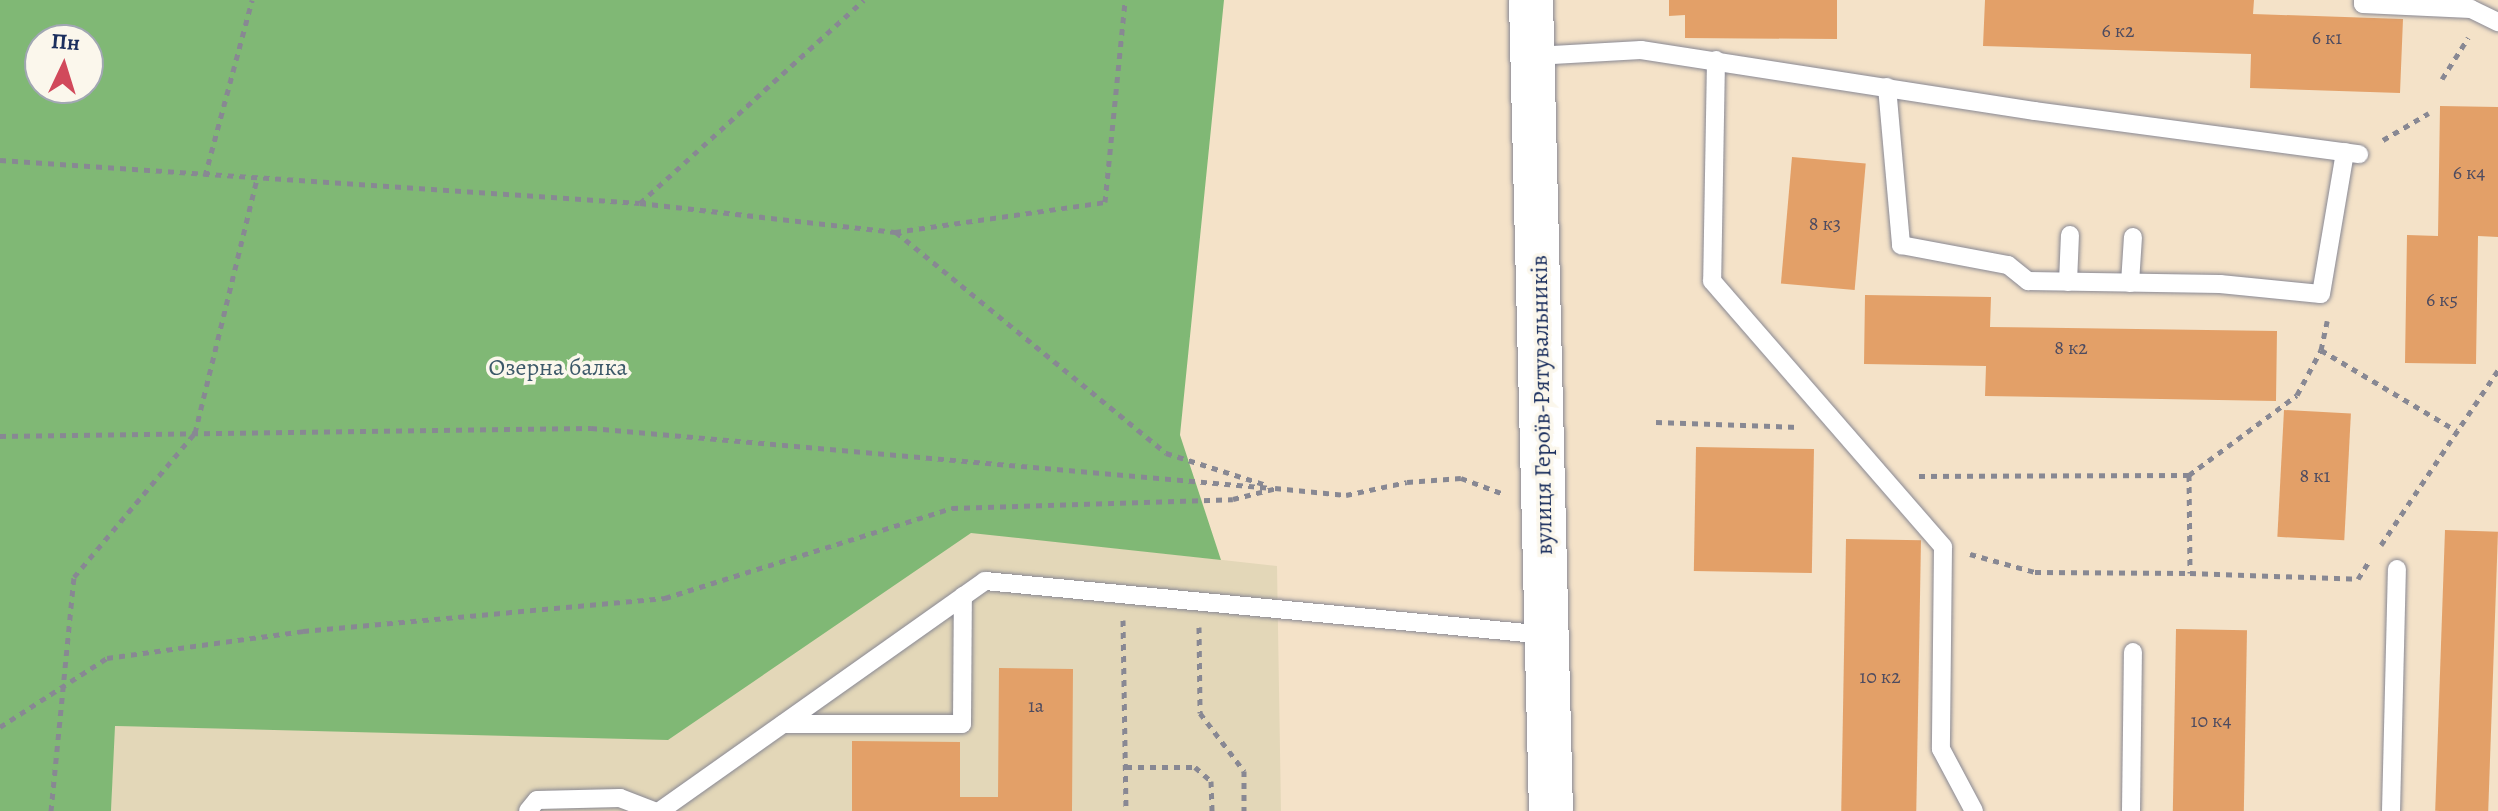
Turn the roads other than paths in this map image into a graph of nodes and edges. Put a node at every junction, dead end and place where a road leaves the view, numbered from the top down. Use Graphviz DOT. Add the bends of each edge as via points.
graph roads {
  1 [pos="1531,0"];
  2 [pos="2363,0"];
  3 [pos="2471,4"];
  4 [pos="2498,22"];
  5 [pos="1535,56"];
  6 [pos="1716,60"];
  7 [pos="1887,87"];
  8 [pos="2070,235"];
  9 [pos="2133,237"];
  10 [pos="2068,282"];
  11 [pos="2130,283"];
  12 [pos="2397,569"];
  13 [pos="963,596"];
  14 [pos="1547,635"];
  15 [pos="2133,652"];
  16 [pos="783,724"];
  17 [pos="528,811"];
  18 [pos="657,811"];
  19 [pos="1551,811"];
  20 [pos="1974,811"];
  21 [pos="2131,811"];
  22 [pos="2391,811"];
  1 -- 5 [label="main road, вулиця Героїв-Рятувальників"];
  2 -- 3 [label="lane"];
  3 -- 4 [label="lane"];
  5 -- 6 [label="lane" via="1641,50"];
  5 -- 14 [label="main road, вулиця Героїв-Рятувальників"];
  6 -- 7 [label="lane"];
  6 -- 20 [label="lane" via="1712,281 1943,547 1941,749"];
  7 -- 10 [label="lane" via="1901,245 2008,265 2028,281"];
  7 -- 11 [label="lane" via="2352,153 2321,294 2220,284"];
  8 -- 10 [label="lane"];
  9 -- 11 [label="lane"];
  10 -- 11 [label="lane"];
  12 -- 22 [label="lane"];
  13 -- 14 [label="lane" via="985,581"];
  13 -- 16 [label="lane"];
  13 -- 16 [label="lane" via="962,724"];
  14 -- 19 [label="main road, вулиця Героїв-Рятувальників"];
  15 -- 21 [label="lane"];
  16 -- 18 [label="lane"];
  17 -- 18 [label="lane" via="537,800 620,798"];
}
